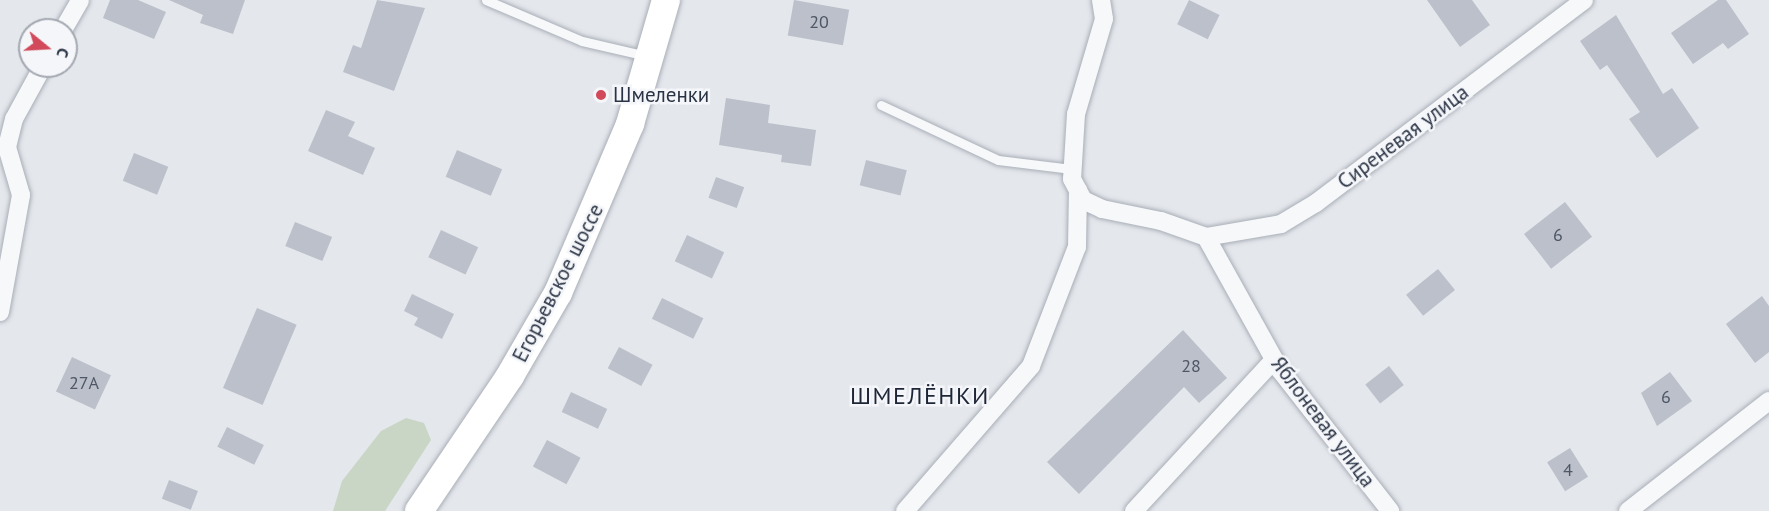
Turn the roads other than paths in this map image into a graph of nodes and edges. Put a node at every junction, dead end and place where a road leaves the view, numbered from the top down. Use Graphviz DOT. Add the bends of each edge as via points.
graph roads {
  1 [pos="80,0"];
  2 [pos="486,0"];
  3 [pos="666,0"];
  4 [pos="1101,0"];
  5 [pos="1584,0"];
  6 [pos="70,18"];
  7 [pos="650,57"];
  8 [pos="37,78"];
  9 [pos="881,105"];
  10 [pos="1071,169"];
  11 [pos="1078,190"];
  12 [pos="1206,237"];
  13 [pos="0,312"];
  14 [pos="1274,360"];
  15 [pos="1769,401"];
  16 [pos="419,511"];
  17 [pos="905,511"];
  18 [pos="1134,511"];
  19 [pos="1390,511"];
  20 [pos="1628,511"];
  1 -- 6 [label="street"];
  2 -- 7 [label="lane" via="582,41"];
  3 -- 7 [label="main road, Егорьевское шоссе"];
  4 -- 10 [label="street" via="1104,19 1076,114"];
  5 -- 12 [label="street, Сиреневая улица" via="1316,203 1281,224"];
  7 -- 16 [label="main road, Егорьевское шоссе" via="600,202 558,293 510,376"];
  8 -- 13 [label="street" via="14,119 7,147 21,195"];
  9 -- 10 [label="lane" via="999,160"];
  10 -- 11 [label="street"];
  11 -- 12 [label="street" via="1102,209 1161,221"];
  11 -- 17 [label="street" via="1077,247 1031,366"];
  12 -- 14 [label="street, Яблоневая улица"];
  14 -- 18 [label="street"];
  14 -- 19 [label="street, Яблоневая улица"];
  15 -- 20 [label="street"];
}
